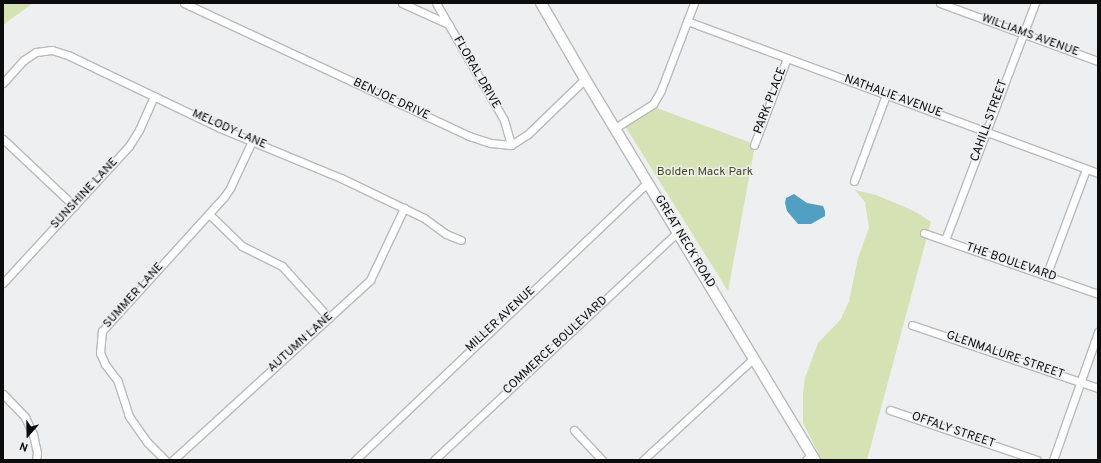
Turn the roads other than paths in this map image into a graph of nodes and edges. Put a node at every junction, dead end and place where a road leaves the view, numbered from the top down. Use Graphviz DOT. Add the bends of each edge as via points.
graph roads {
  1 [pos="184,3"];
  2 [pos="402,3"];
  3 [pos="436,3"];
  4 [pos="541,3"];
  5 [pos="694,3"];
  6 [pos="940,3"];
  7 [pos="1035,3"];
  8 [pos="687,21"];
  9 [pos="448,24"];
  10 [pos="1023,33"];
  11 [pos="787,58"];
  12 [pos="1098,61"];
  13 [pos="584,79"];
  14 [pos="3,83"];
  15 [pos="886,95"];
  16 [pos="154,96"];
  17 [pos="615,128"];
  18 [pos="986,132"];
  19 [pos="3,139"];
  20 [pos="252,141"];
  21 [pos="511,145"];
  22 [pos="754,145"];
  23 [pos="1086,169"];
  24 [pos="1098,173"];
  25 [pos="854,181"];
  26 [pos="648,182"];
  27 [pos="74,206"];
  28 [pos="404,208"];
  29 [pos="208,214"];
  30 [pos="678,232"];
  31 [pos="924,233"];
  32 [pos="461,240"];
  33 [pos="945,240"];
  34 [pos="1046,276"];
  35 [pos="3,283"];
  36 [pos="1098,294"];
  37 [pos="329,318"];
  38 [pos="912,325"];
  39 [pos="1098,332"];
  40 [pos="754,358"];
  41 [pos="1081,382"];
  42 [pos="1098,388"];
  43 [pos="3,394"];
  44 [pos="890,410"];
  45 [pos="574,430"];
  46 [pos="811,458"];
  47 [pos="36,460"];
  48 [pos="165,460"];
  49 [pos="173,460"];
  50 [pos="355,460"];
  51 [pos="434,460"];
  52 [pos="602,460"];
  53 [pos="643,460"];
  54 [pos="1037,460"];
  55 [pos="1054,460"];
  1 -- 21 [label="street, BENJOE DRIVE" via="469,136 491,144"];
  2 -- 9 [label="street"];
  3 -- 9 [label="street, FLORAL DRIVE"];
  4 -- 13 [label="main road, GREAT NECK ROAD"];
  5 -- 8 [label="street"];
  6 -- 10 [label="street, WILLIAMS AVENUE"];
  7 -- 10 [label="street, CAHILL STREET"];
  8 -- 11 [label="street, NATHALIE AVENUE"];
  8 -- 17 [label="street" via="653,104"];
  9 -- 21 [label="street, FLORAL DRIVE" via="504,120"];
  10 -- 12 [label="street, WILLIAMS AVENUE"];
  10 -- 18 [label="street, CAHILL STREET"];
  11 -- 15 [label="street, NATHALIE AVENUE"];
  11 -- 22 [label="street, PARK PLACE"];
  13 -- 17 [label="main road, GREAT NECK ROAD"];
  13 -- 21 [label="street" via="528,134"];
  14 -- 16 [label="street, MELODY LANE" via="24,60 36,52 52,50"];
  15 -- 18 [label="street, NATHALIE AVENUE"];
  15 -- 25 [label="street"];
  16 -- 20 [label="street, MELODY LANE"];
  16 -- 27 [label="street, SUNSHINE LANE" via="129,146"];
  17 -- 26 [label="main road, GREAT NECK ROAD"];
  18 -- 23 [label="street, NATHALIE AVENUE"];
  18 -- 33 [label="street, CAHILL STREET"];
  19 -- 27 [label="street"];
  20 -- 28 [label="street, MELODY LANE" via="341,178"];
  20 -- 29 [label="street, SUMMER LANE" via="230,188"];
  23 -- 24 [label="street, NATHALIE AVENUE"];
  23 -- 34 [label="street"];
  26 -- 30 [label="main road, GREAT NECK ROAD"];
  26 -- 50 [label="street, MILLER AVENUE"];
  27 -- 35 [label="street, SUNSHINE LANE"];
  28 -- 32 [label="street, MELODY LANE" via="424,218 446,234"];
  28 -- 37 [label="street, AUTUMN LANE" via="370,280"];
  29 -- 37 [label="street" via="242,246 282,266"];
  29 -- 48 [label="street, SUMMER LANE" via="102,331 100,338 100,353 117,380 129,416 139,432"];
  30 -- 40 [label="main road, GREAT NECK ROAD"];
  30 -- 51 [label="street, COMMERCE BOULEVARD"];
  31 -- 33 [label="street, THE BOULEVARD"];
  33 -- 34 [label="street, THE BOULEVARD"];
  34 -- 36 [label="street, THE BOULEVARD"];
  37 -- 49 [label="street, AUTUMN LANE"];
  38 -- 41 [label="street, GLENMALURE STREET"];
  39 -- 41 [label="street"];
  40 -- 46 [label="main road, GREAT NECK ROAD"];
  40 -- 53 [label="street"];
  41 -- 42 [label="street, GLENMALURE STREET"];
  41 -- 55 [label="street"];
  43 -- 47 [label="street" via="25,417 33,434"];
  44 -- 54 [label="street, OFFALY STREET"];
  45 -- 52 [label="street"];
}
